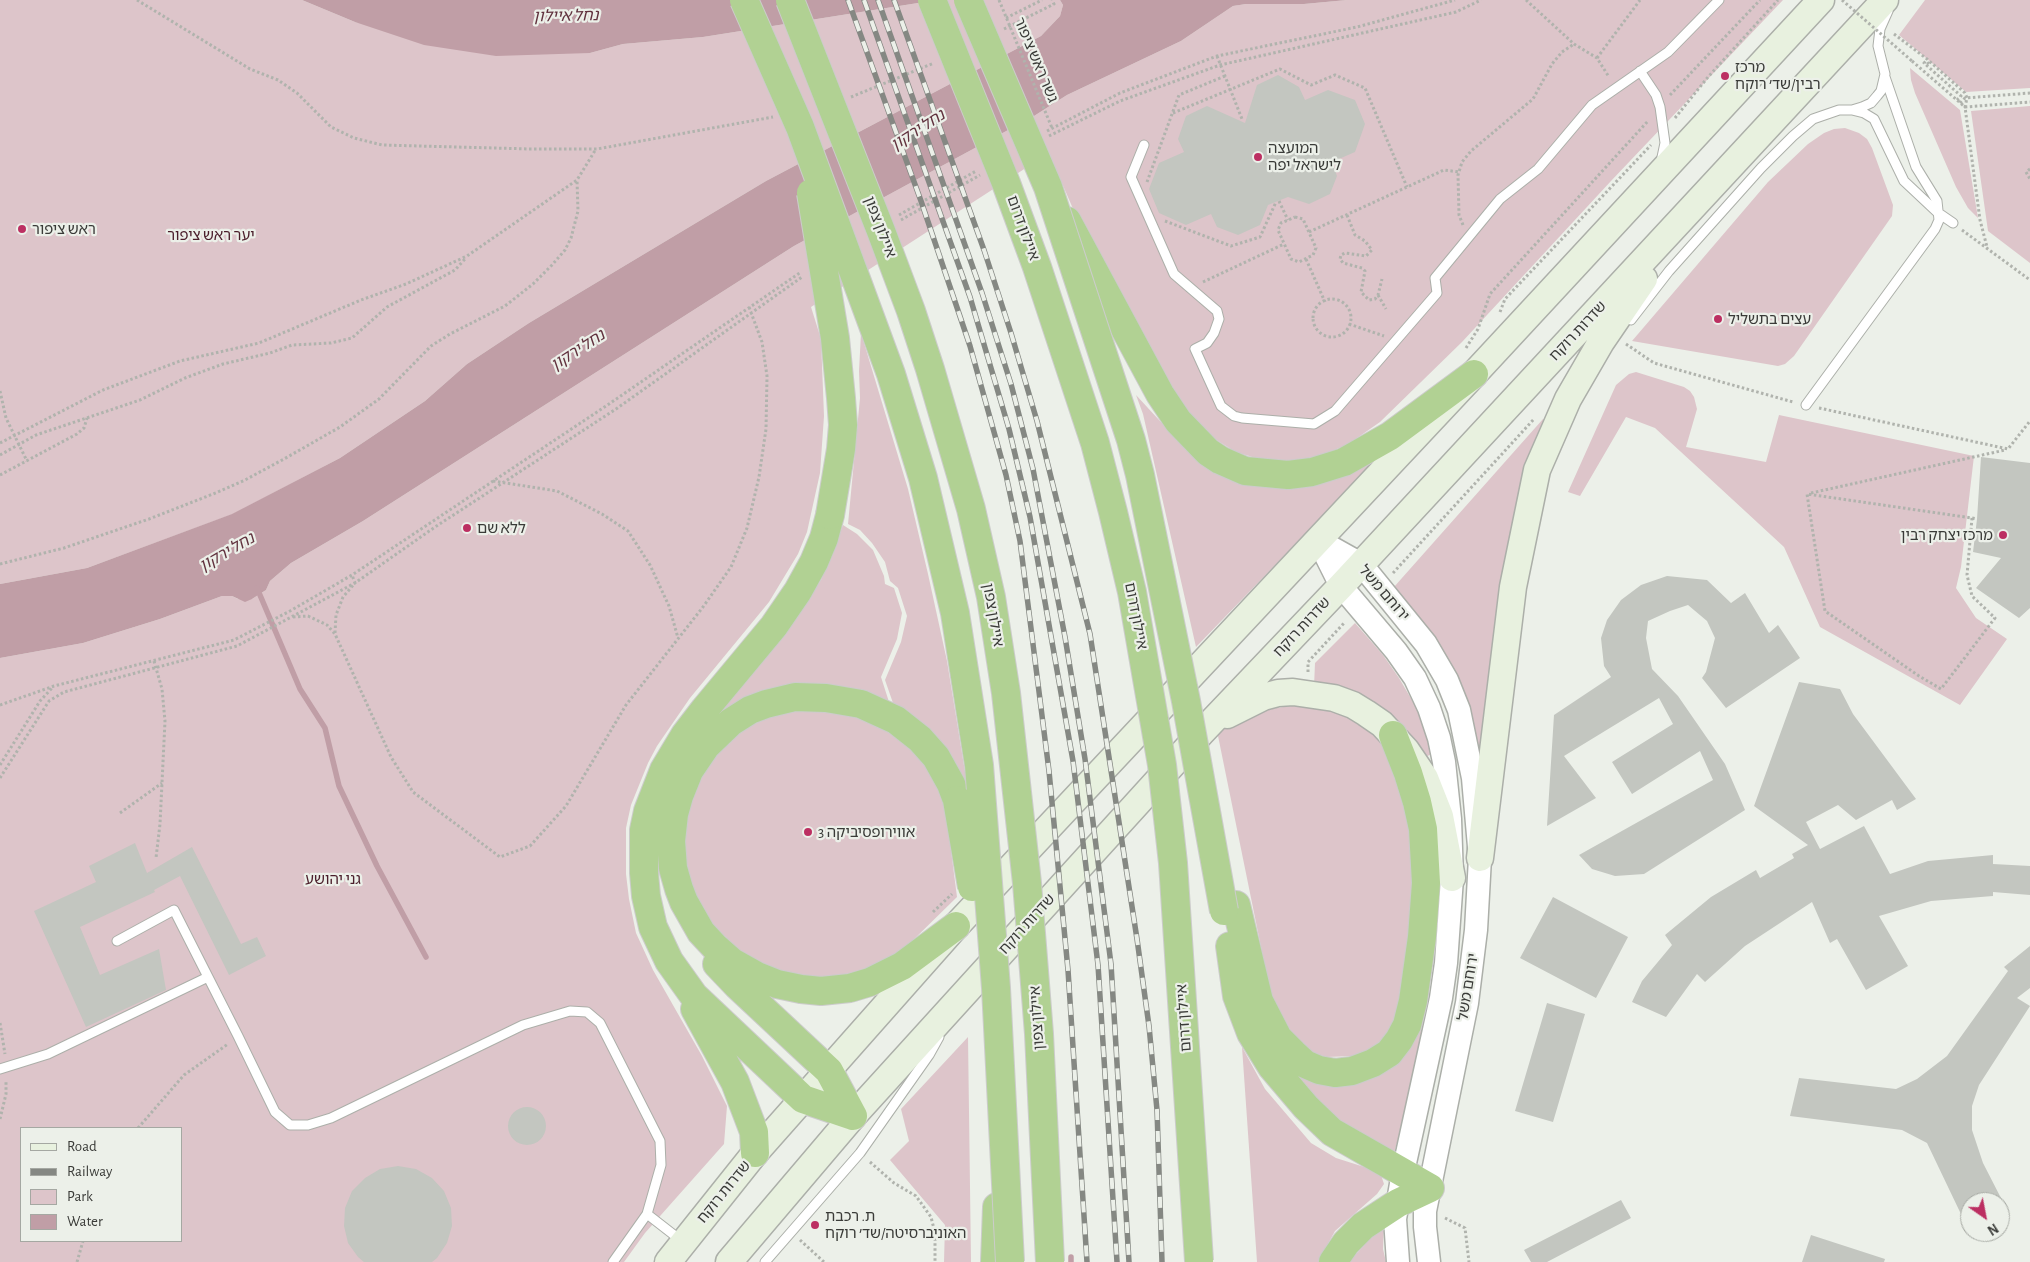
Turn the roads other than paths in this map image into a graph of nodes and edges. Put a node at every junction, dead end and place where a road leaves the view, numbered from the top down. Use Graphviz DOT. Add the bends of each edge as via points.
graph roads {
  1 [pos="744,0"];
  2 [pos="790,0"];
  3 [pos="932,0"];
  4 [pos="968,0"];
  5 [pos="1719,0"];
  6 [pos="1821,0"];
  7 [pos="1885,0"];
  8 [pos="1894,0"];
  9 [pos="1640,71"];
  10 [pos="1885,74"];
  11 [pos="1852,110"];
  12 [pos="800,127"];
  13 [pos="1144,145"];
  14 [pos="1658,176"];
  15 [pos="1048,186"];
  16 [pos="1699,199"];
  17 [pos="1937,212"];
  18 [pos="1953,223"];
  19 [pos="1625,328"];
  20 [pos="1474,374"];
  21 [pos="1588,383"];
  22 [pos="1806,405"];
  23 [pos="1318,540"];
  24 [pos="1521,546"];
  25 [pos="1361,564"];
  26 [pos="1341,586"];
  27 [pos="1202,732"];
  28 [pos="1393,735"];
  29 [pos="671,841"];
  30 [pos="1480,858"];
  31 [pos="1452,878"];
  32 [pos="1230,908"];
  33 [pos="956,926"];
  34 [pos="117,941"];
  35 [pos="669,962"];
  36 [pos="208,978"];
  37 [pos="957,1002"];
  38 [pos="0,1069"];
  39 [pos="829,1071"];
  40 [pos="1000,1075"];
  41 [pos="804,1099"];
  42 [pos="1001,1106"];
  43 [pos="853,1116"];
  44 [pos="755,1153"];
  45 [pos="1403,1172"];
  46 [pos="1428,1199"];
  47 [pos="1398,1203"];
  48 [pos="647,1214"];
  49 [pos="676,1252"];
  50 [pos="613,1262"];
  51 [pos="729,1262"];
  52 [pos="765,1262"];
  53 [pos="995,1262"];
  54 [pos="1010,1262"];
  55 [pos="1050,1262"];
  56 [pos="1200,1262"];
  57 [pos="1333,1262"];
  58 [pos="1398,1262"];
  59 [pos="1429,1262"];
  1 -- 12 [label="highway, bridge"];
  2 -- 55 [label="highway, איילון צפון, bridge" via="911,311 969,501 991,597 1027,883"];
  3 -- 56 [label="highway, איילון דרום, bridge" via="1037,267 1100,461 1132,592 1162,765 1173,863"];
  4 -- 15 [label="highway, bridge"];
  5 -- 9 [label="lane" via="1668,52"];
  6 -- 14 [label="main road, שדרות רוקח"];
  7 -- 16 [label="main road, שדרות רוקח"];
  8 -- 10 [label="lane" via="1880,29 1878,46"];
  9 -- 13 [label="lane" via="1592,105 1538,168 1500,199 1436,278 1437,293 1335,411 1314,424 1234,416 1221,406 1195,349 1207,343 1214,333 1219,319 1217,311 1174,274 1131,177"];
  9 -- 14 [label="lane" via="1660,107 1665,143"];
  10 -- 11 [label="lane" via="1881,91 1871,103"];
  10 -- 17 [label="lane" via="1916,167 1937,201"];
  11 -- 17 [label="lane" via="1874,119 1904,182"];
  11 -- 19 [label="lane" via="1839,110 1814,119 1793,136 1669,271"];
  12 -- 35 [label="highway, bridge" via="839,369 843,426 837,480 824,538 798,591 774,626 685,736 664,770 648,810 643,847 646,896 653,927"];
  12 -- 40 [label="highway, bridge" via="891,374 927,495 954,606 979,765"];
  14 -- 20 [label="main road, שדרות רוקח"];
  15 -- 20 [label="highway, bridge" via="1160,394 1178,421 1198,443 1220,460 1254,473 1288,475 1326,468 1360,454 1419,416"];
  15 -- 32 [label="highway, bridge" via="1140,475"];
  16 -- 24 [label="main road" via="1600,342 1568,398 1537,470"];
  16 -- 25 [label="main road, שדרות רוקח"];
  17 -- 18 [label="lane"];
  17 -- 22 [label="lane" via="1939,220 1935,229"];
  20 -- 23 [label="main road, שדרות רוקח"];
  21 -- 24 [label="lane" via="1549,457"];
  23 -- 25 [label="street, ירוחם משל"];
  23 -- 26 [label="street, ירוחם משל"];
  23 -- 33 [label="main road, שדרות רוקח"];
  24 -- 30 [label="main road" via="1513,587"];
  25 -- 26 [label="main road, שדרות רוקח"];
  25 -- 30 [label="street, ירוחם משל" via="1426,644 1447,680 1459,710 1473,778"];
  26 -- 27 [label="main road, שדרות רוקח"];
  26 -- 31 [label="street, ירוחם משל" via="1415,678 1431,716 1444,762"];
  27 -- 28 [label="main road" via="1235,710 1278,692 1307,693 1353,704"];
  27 -- 37 [label="main road, שדרות רוקח"];
  28 -- 31 [label="main road" via="1417,763 1431,791 1440,816"];
  28 -- 32 [label="highway" via="1417,802 1426,883 1422,937 1407,1025 1389,1053 1352,1071 1335,1073 1305,1064 1278,1038 1259,1001"];
  29 -- 33 [label="highway" via="679,890 701,932 727,958 777,984 821,991 870,982 902,966"];
  29 -- 39 [label="highway" via="676,898 695,936 737,985"];
  29 -- 40 [label="highway, bridge" via="678,796 689,771 706,746 731,722 750,710 794,697 826,698 861,704 911,730 936,757 948,778 962,817"];
  30 -- 46 [label="street, ירוחם משל" via="1467,1003"];
  31 -- 45 [label="street, ירוחם משל" via="1441,998"];
  32 -- 45 [label="highway" via="1237,996 1251,1033 1272,1067 1332,1132"];
  33 -- 39 [label="main road, שדרות רוקח"];
  34 -- 36 [label="lane" via="174,910"];
  35 -- 41 [label="highway" via="694,996"];
  35 -- 44 [label="highway" via="735,1082 754,1132"];
  36 -- 38 [label="lane" via="48,1054"];
  36 -- 48 [label="lane" via="275,1112 290,1125 308,1125 331,1118 523,1025 570,1011 587,1012 600,1023 660,1141 661,1165"];
  37 -- 43 [label="main road, שדרות רוקח"];
  37 -- 52 [label="lane" via="929,1055 860,1153"];
  39 -- 41 [label="main road, שדרות רוקח"];
  39 -- 43 [label="highway"];
  40 -- 42 [label="highway, bridge"];
  41 -- 43 [label="highway"];
  41 -- 44 [label="main road, שדרות רוקח"];
  42 -- 53 [label="highway, bridge"];
  42 -- 54 [label="highway, bridge"];
  43 -- 51 [label="main road, שדרות רוקח"];
  44 -- 49 [label="main road, שדרות רוקח"];
  45 -- 46 [label="highway"];
  45 -- 47 [label="street, ירוחם משל"];
  46 -- 47 [label="highway"];
  46 -- 59 [label="street, ירוחם משל" via="1424,1227"];
  47 -- 57 [label="highway" via="1363,1226"];
  47 -- 58 [label="street, ירוחם משל" via="1395,1220"];
  48 -- 49 [label="lane"];
  48 -- 50 [label="lane"];
}
